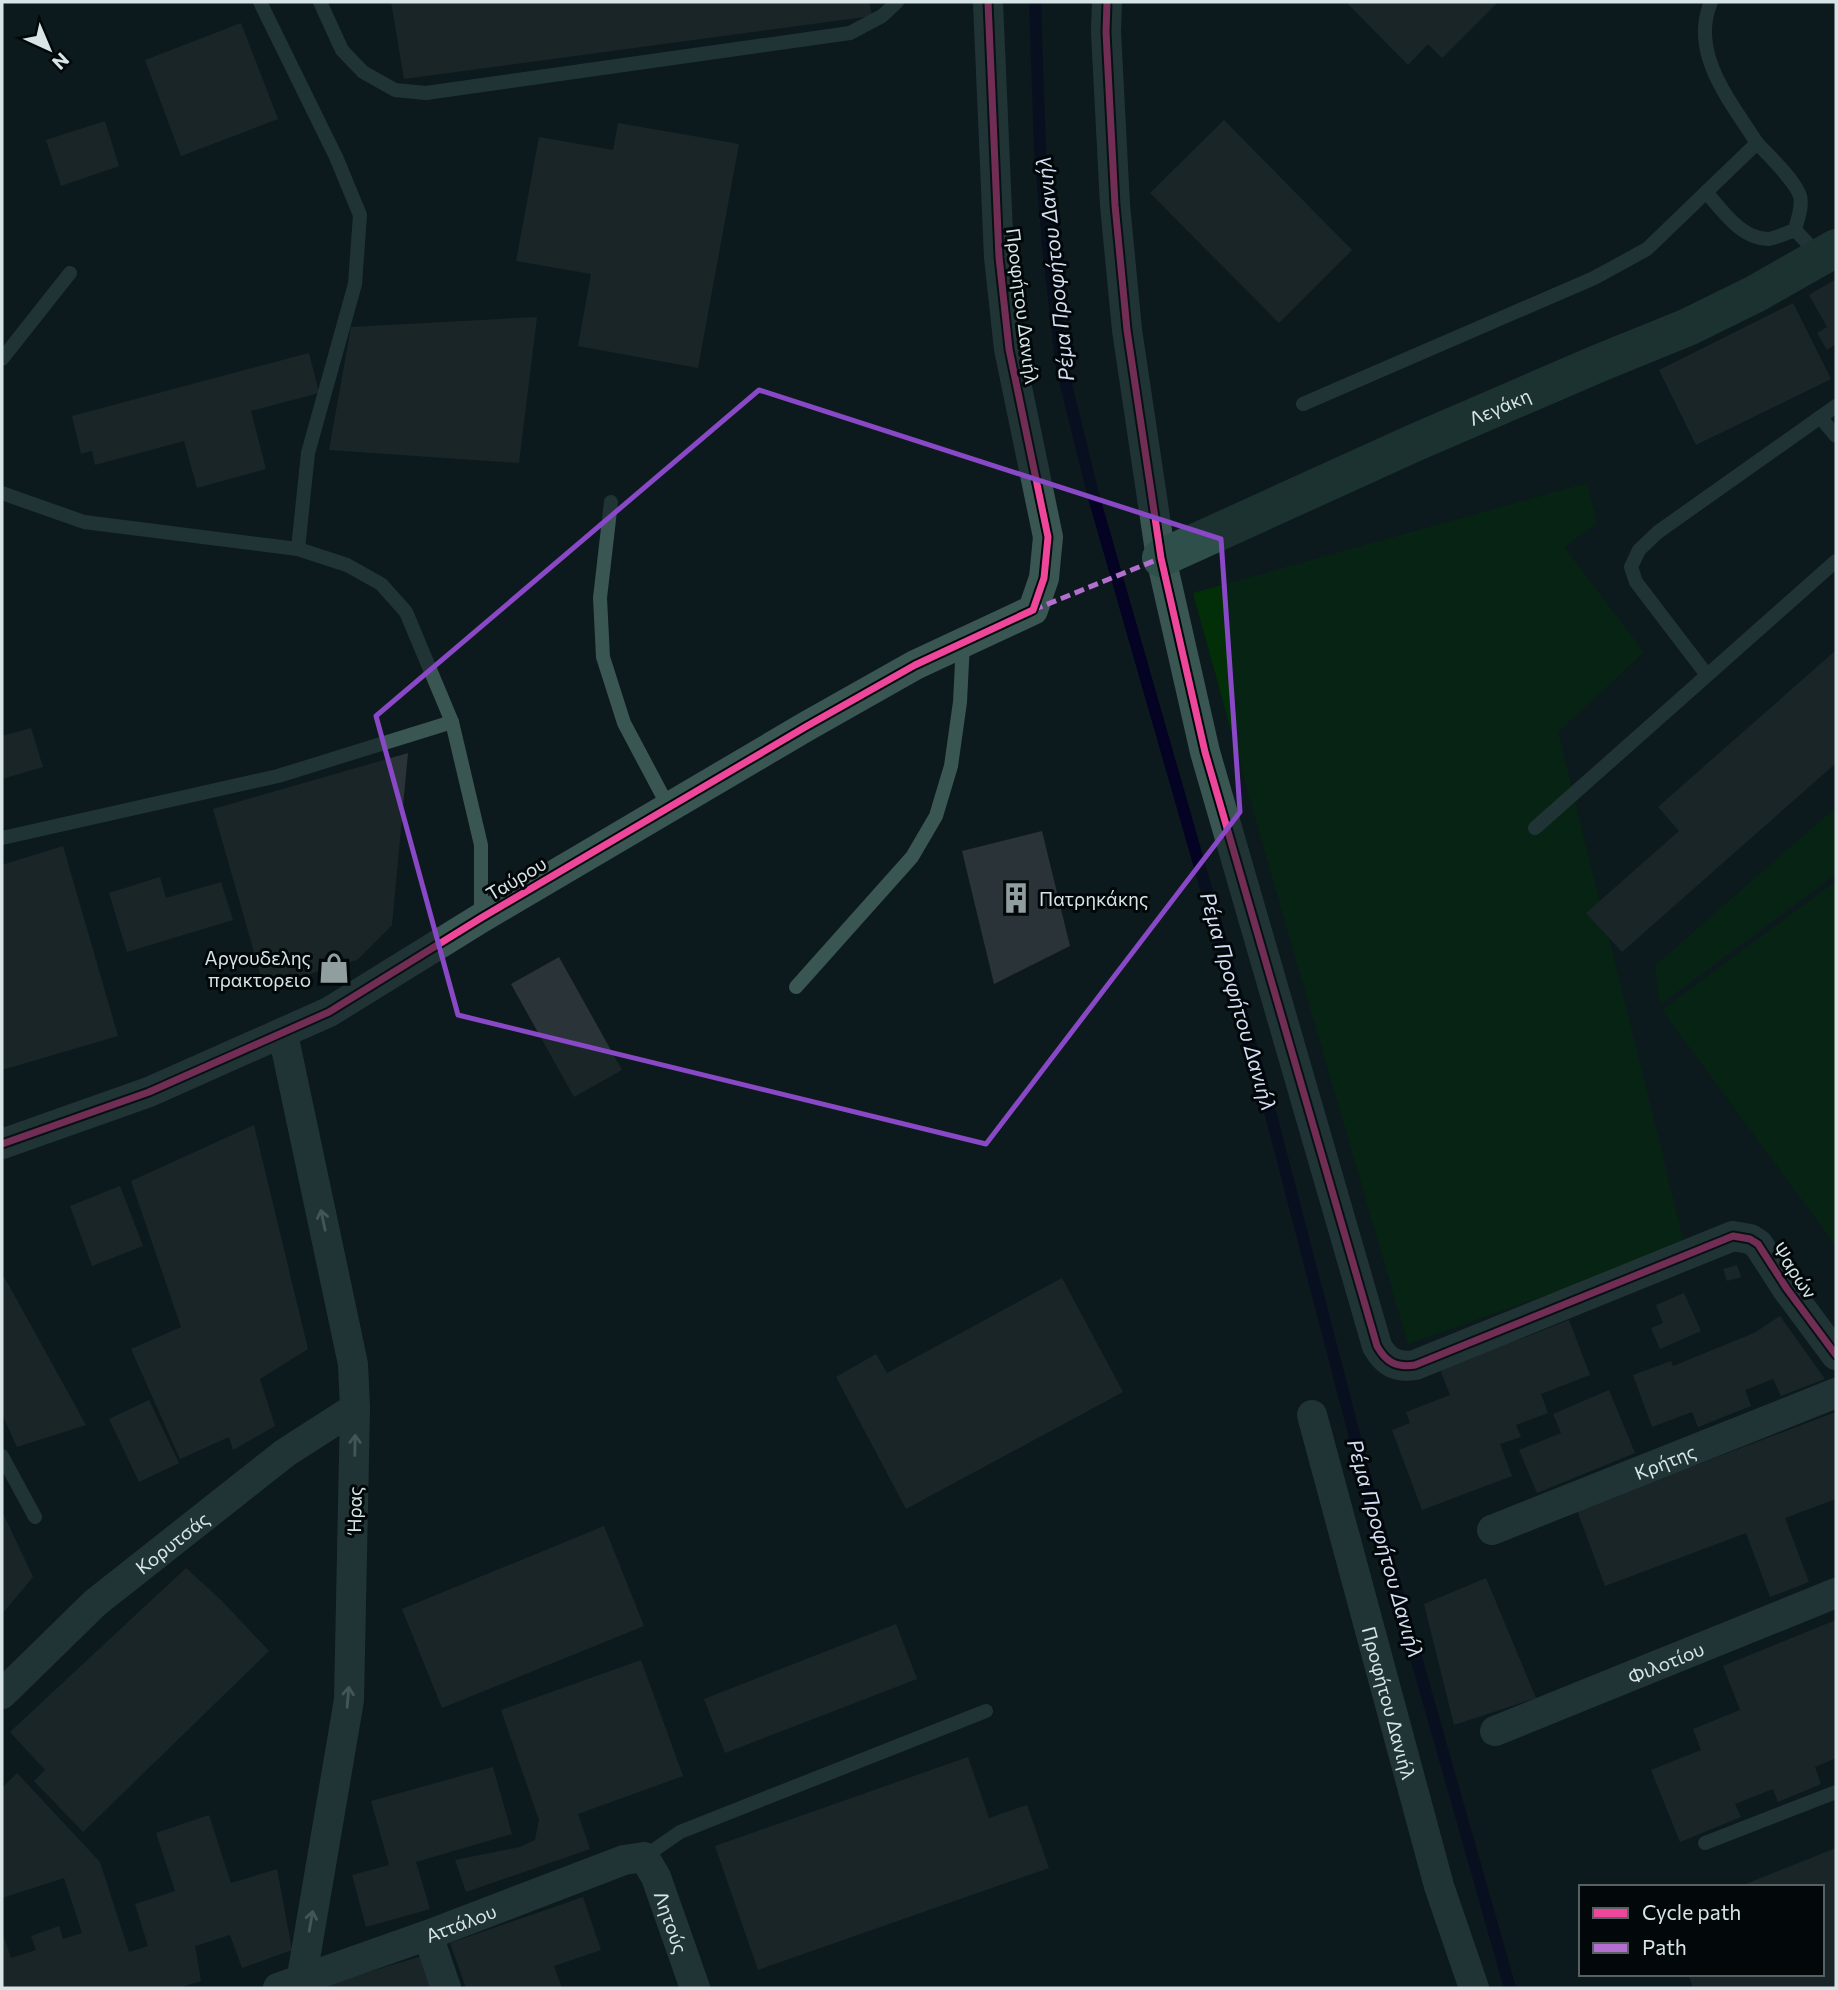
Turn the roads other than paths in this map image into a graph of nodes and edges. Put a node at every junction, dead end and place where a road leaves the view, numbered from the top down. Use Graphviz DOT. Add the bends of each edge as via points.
graph roads {
  1 [pos="260,2"];
  2 [pos="320,2"];
  3 [pos="897,2"];
  4 [pos="988,2"];
  5 [pos="1107,2"];
  6 [pos="1711,2"];
  7 [pos="1757,143"];
  8 [pos="1706,192"];
  9 [pos="1794,230"];
  10 [pos="1829,252"];
  11 [pos="70,272"];
  12 [pos="2,359"];
  13 [pos="1303,404"];
  14 [pos="1836,406"];
  15 [pos="1820,417"];
  16 [pos="1836,436"];
  17 [pos="2,493"];
  18 [pos="611,502"];
  19 [pos="298,550"];
  20 [pos="1161,558"];
  21 [pos="1836,561"];
  22 [pos="1033,610"];
  23 [pos="963,641"];
  24 [pos="1707,675"];
  25 [pos="453,722"];
  26 [pos="667,806"];
  27 [pos="1535,828"];
  28 [pos="2,838"];
  29 [pos="481,918"];
  30 [pos="796,987"];
  31 [pos="283,1034"];
  32 [pos="2,1144"];
  33 [pos="1836,1355"];
  34 [pos="1836,1393"];
  35 [pos="355,1408"];
  36 [pos="1312,1415"];
  37 [pos="2,1456"];
  38 [pos="35,1517"];
  39 [pos="1492,1530"];
  40 [pos="1836,1593"];
  41 [pos="2,1694"];
  42 [pos="986,1711"];
  43 [pos="1495,1731"];
  44 [pos="1836,1791"];
  45 [pos="1705,1843"];
  46 [pos="644,1857"];
  47 [pos="428,1935"];
  48 [pos="293,1986"];
  49 [pos="446,1988"];
  50 [pos="695,1988"];
  51 [pos="1474,1988"];
  1 -- 19 [label="lane" via="360,215 355,284 308,453"];
  2 -- 3 [label="lane" via="342,50 363,72 395,90 426,93 850,33"];
  4 -- 22 [label="street, Προφήτου Δανιήλ" via="999,257 1009,349 1048,537 1044,578"];
  5 -- 20 [label="street" via="1124,302"];
  6 -- 7 [label="lane" via="1704,33 1714,75"];
  7 -- 8 [label="lane"];
  7 -- 9 [label="lane" via="1800,197"];
  8 -- 9 [label="lane" via="1743,232 1770,239"];
  8 -- 13 [label="lane" via="1647,249 1594,278"];
  9 -- 10 [label="lane"];
  10 -- 20 [label="street, Λεγάκη" via="1688,327 1414,443"];
  11 -- 12 [label="lane"];
  14 -- 15 [label="lane"];
  15 -- 16 [label="lane"];
  15 -- 24 [label="lane" via="1658,532 1639,550 1631,567 1636,582"];
  17 -- 19 [label="lane" via="84,522"];
  18 -- 26 [label="lane" via="600,598 603,657 624,723"];
  19 -- 25 [label="lane" via="347,565 381,584 406,612"];
  20 -- 33 [label="street, Ψαρών" via="1205,752 1383,1356 1393,1364 1415,1365 1733,1236 1758,1244"];
  21 -- 24 [label="lane"];
  22 -- 23 [label="street, Ταύρου"];
  23 -- 26 [label="street, Ταύρου"];
  23 -- 30 [label="lane" via="951,766 936,816 912,858"];
  24 -- 27 [label="lane"];
  25 -- 28 [label="lane" via="278,776"];
  25 -- 29 [label="lane" via="481,845"];
  26 -- 29 [label="street, Ταύρου"];
  29 -- 31 [label="street, Ταύρου" via="329,1012"];
  31 -- 32 [label="street, Ταύρου" via="149,1092"];
  35 -- 31 [label="street, Ήρας, one-way" via="353,1364"];
  34 -- 39 [label="street, Κρήτης"];
  35 -- 41 [label="street, Κορυτσάς" via="285,1453 95,1603"];
  48 -- 35 [label="street, Ήρας, one-way" via="349,1700"];
  36 -- 51 [label="street, Προφήτου Δανιήλ" via="1439,1886"];
  37 -- 38 [label="lane"];
  40 -- 43 [label="street, Φιλοτίου"];
  42 -- 46 [label="lane" via="680,1832"];
  44 -- 45 [label="lane"];
  46 -- 47 [label="street, Αττάλου" via="624,1860"];
  46 -- 50 [label="street, Λητούς" via="656,1877"];
  47 -- 48 [label="street, Αττάλου"];
  47 -- 49 [label="street"];
}
